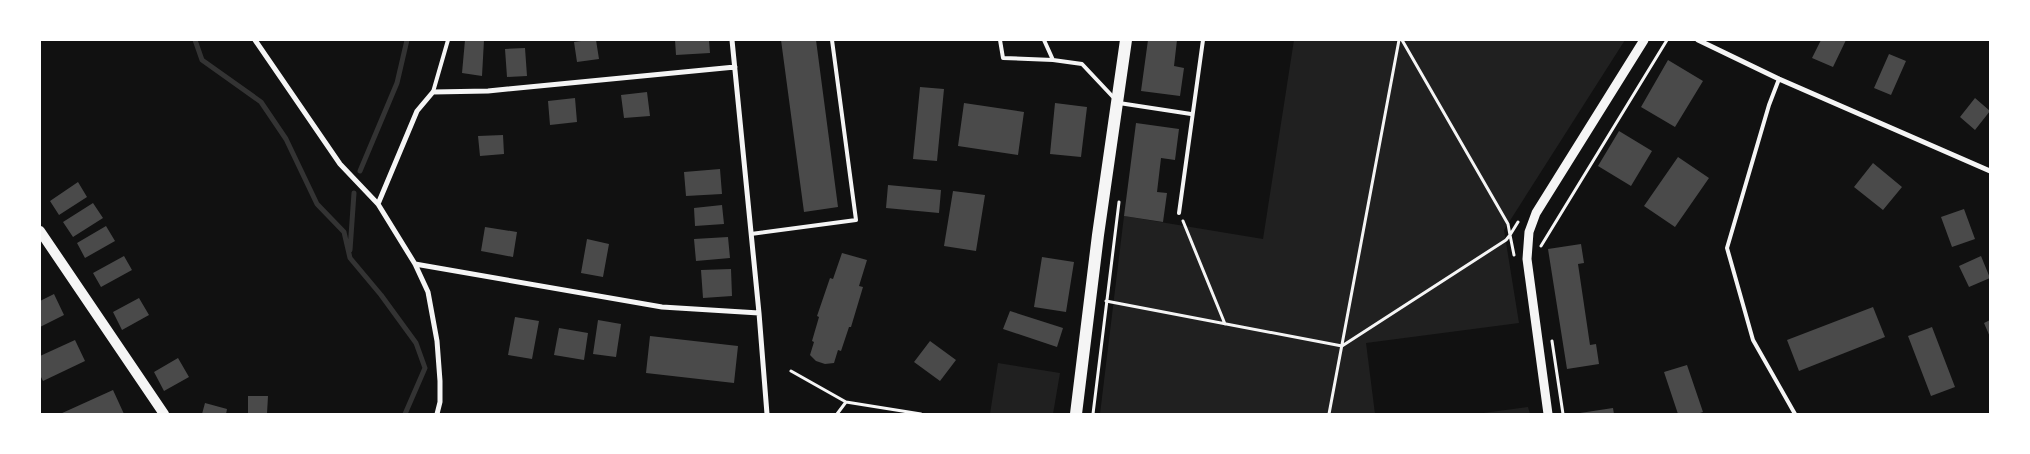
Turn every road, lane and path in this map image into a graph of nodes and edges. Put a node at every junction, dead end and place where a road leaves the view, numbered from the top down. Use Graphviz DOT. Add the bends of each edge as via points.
graph roads {
  1 [pos="255,40"];
  2 [pos="448,40"];
  3 [pos="732,40"];
  4 [pos="832,40"];
  5 [pos="1000,40"];
  6 [pos="1044,40"];
  7 [pos="1126,40"];
  8 [pos="1203,40"];
  9 [pos="1401,40"];
  10 [pos="1644,40"];
  11 [pos="1667,40"];
  12 [pos="1698,40"];
  13 [pos="1054,60"];
  14 [pos="735,67"];
  15 [pos="1779,79"];
  16 [pos="433,92"];
  17 [pos="1117,102"];
  18 [pos="1191,114"];
  19 [pos="1990,171"];
  20 [pos="1120,193"];
  21 [pos="378,204"];
  22 [pos="1179,213"];
  23 [pos="40,231"];
  24 [pos="751,234"];
  25 [pos="1538,250"];
  26 [pos="415,264"];
  27 [pos="1106,301"];
  28 [pos="759,314"];
  29 [pos="1225,324"];
  30 [pos="1552,337"];
  31 [pos="1342,346"];
  32 [pos="791,371"];
  33 [pos="846,402"];
  34 [pos="164,414"];
  35 [pos="437,414"];
  36 [pos="767,414"];
  37 [pos="837,414"];
  38 [pos="921,414"];
  39 [pos="1076,414"];
  40 [pos="1093,414"];
  41 [pos="1329,414"];
  42 [pos="1548,414"];
  43 [pos="1564,414"];
  44 [pos="1795,414"];
  1 -- 21 [label="street" via="340,164"];
  2 -- 16 [label="lane"];
  3 -- 14 [label="street"];
  4 -- 24 [label="lane" via="856,220"];
  5 -- 13 [label="lane" via="1003,58"];
  6 -- 13 [label="lane"];
  7 -- 17 [label="main road"];
  8 -- 18 [label="lane"];
  9 -- 31 [label="path"];
  9 -- 31 [label="path" via="1508,224 1510,234 1506,240"];
  10 -- 42 [label="street" via="1531,226 1527,259"];
  11 -- 25 [label="path"];
  12 -- 15 [label="street"];
  13 -- 17 [label="lane" via="1082,64"];
  14 -- 16 [label="street" via="488,91"];
  14 -- 24 [label="street"];
  15 -- 19 [label="street"];
  15 -- 44 [label="lane" via="1727,248 1753,340"];
  16 -- 21 [label="street" via="417,111"];
  17 -- 18 [label="lane"];
  17 -- 39 [label="main road"];
  18 -- 22 [label="lane"];
  20 -- 27 [label="path"];
  21 -- 26 [label="street"];
  22 -- 29 [label="path"];
  23 -- 34 [label="main road"];
  24 -- 28 [label="street"];
  26 -- 28 [label="street" via="662,307"];
  26 -- 35 [label="street" via="428,292 437,340 440,402"];
  27 -- 29 [label="path"];
  27 -- 40 [label="path"];
  28 -- 36 [label="street"];
  29 -- 31 [label="path"];
  30 -- 43 [label="path"];
  31 -- 41 [label="path"];
  32 -- 33 [label="path"];
  33 -- 37 [label="path"];
  33 -- 38 [label="path"];
}
